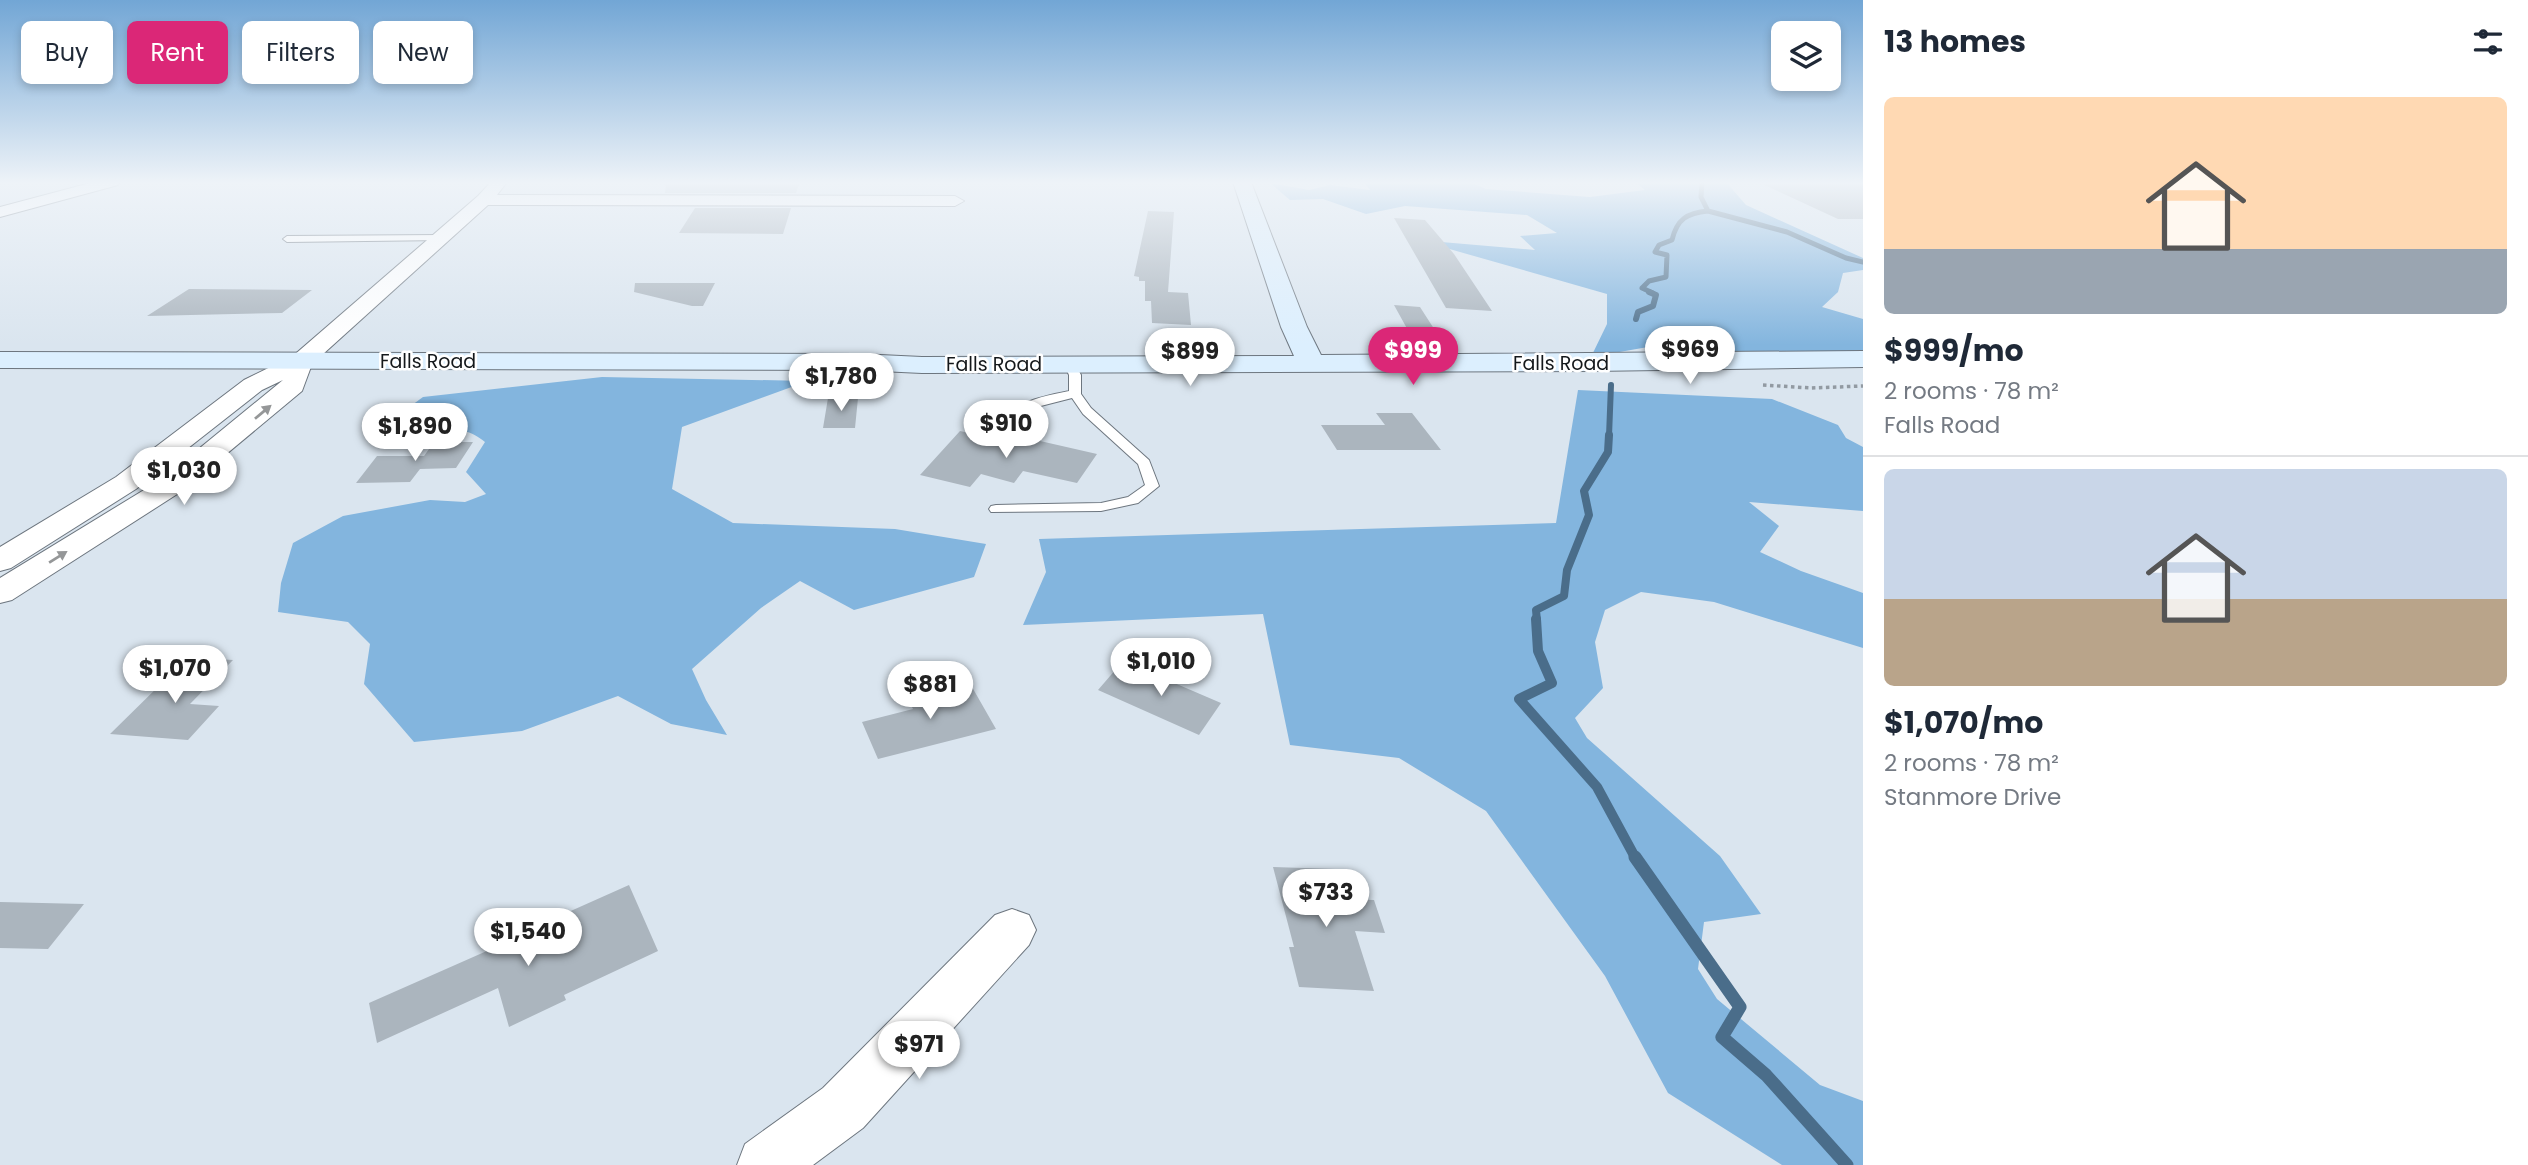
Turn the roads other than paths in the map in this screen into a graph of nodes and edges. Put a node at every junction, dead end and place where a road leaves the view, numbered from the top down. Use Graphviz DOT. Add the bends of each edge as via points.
graph roads {
  1 [pos="1261,236"];
  2 [pos="440,238"];
  3 [pos="287,239"];
  4 [pos="1863,359"];
  5 [pos="0,360"];
  6 [pos="301,361"];
  7 [pos="1311,363"];
  8 [pos="1070,364"];
  9 [pos="1075,394"];
  10 [pos="1000,428"];
  11 [pos="996,509"];
  12 [pos="0,561"];
  13 [pos="0,593"];
  14 [pos="1012,930"];
  15 [pos="766,1165"];
  1 -- 7 [label="main road"];
  2 -- 3 [label="lane"];
  2 -- 6 [label="street"];
  4 -- 7 [label="main road, Falls Road"];
  5 -- 6 [label="main road, Falls Road"];
  6 -- 8 [label="main road, Falls Road"];
  6 -- 12 [label="street" via="253,386 126,483"];
  13 -- 6 [label="street, one-way" via="172,485 293,386"];
  7 -- 8 [label="main road, Falls Road"];
  8 -- 9 [label="lane"];
  9 -- 10 [label="lane" via="1029,403 1012,412"];
  9 -- 11 [label="lane" via="1087,411 1144,463 1152,486 1133,500 1101,507"];
  14 -- 15 [label="street" via="843,1108"];
}
